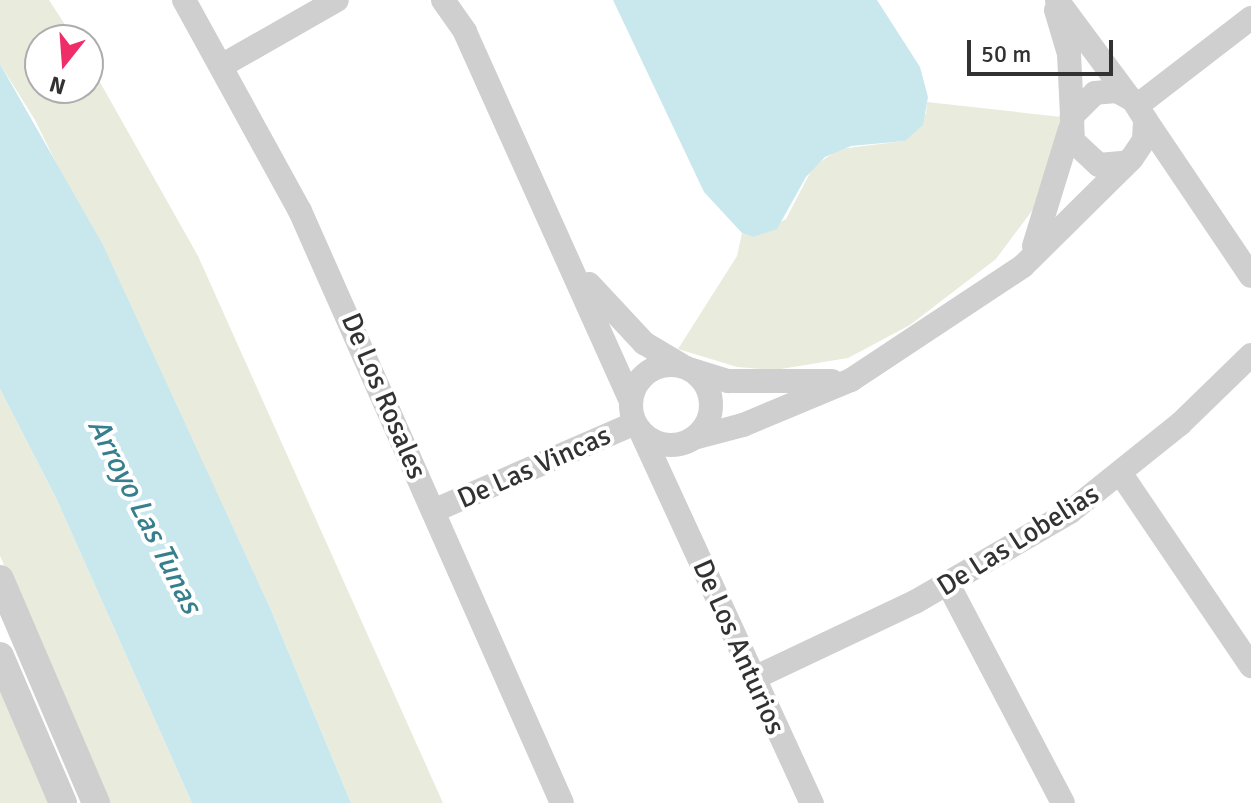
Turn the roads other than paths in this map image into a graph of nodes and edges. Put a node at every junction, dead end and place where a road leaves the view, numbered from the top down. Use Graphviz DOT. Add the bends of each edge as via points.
graph roads {
  1 [pos="184,0"];
  2 [pos="337,0"];
  3 [pos="443,0"];
  4 [pos="461,0"];
  5 [pos="1055,0"];
  6 [pos="1251,18"];
  7 [pos="465,32"];
  8 [pos="223,65"];
  9 [pos="1137,106"];
  10 [pos="1071,123"];
  11 [pos="1128,160"];
  12 [pos="1191,183"];
  13 [pos="1023,266"];
  14 [pos="575,267"];
  15 [pos="1251,276"];
  16 [pos="1251,355"];
  17 [pos="686,367"];
  18 [pos="851,380"];
  19 [pos="636,418"];
  20 [pos="689,441"];
  21 [pos="1121,474"];
  22 [pos="671,490"];
  23 [pos="433,511"];
  24 [pos="0,579"];
  25 [pos="948,584"];
  26 [pos="0,656"];
  27 [pos="1251,666"];
  28 [pos="754,678"];
  29 [pos="63,803"];
  30 [pos="96,803"];
  31 [pos="562,803"];
  32 [pos="812,803"];
  33 [pos="1063,803"];
  1 -- 8 [label="street, De Los Rosales"];
  2 -- 8 [label="street"];
  3 -- 7 [label="street"];
  4 -- 7 [label="street"];
  5 -- 9 [label="street"];
  5 -- 10 [label="street" via="1069,54"];
  6 -- 9 [label="street"];
  7 -- 14 [label="street"];
  8 -- 23 [label="street, De Los Rosales" via="320,253"];
  9 -- 10 [label="street" via="1095,93"];
  9 -- 11 [label="street" via="1144,140"];
  9 -- 12 [label="street"];
  10 -- 11 [label="street" via="1073,141 1088,160"];
  10 -- 13 [label="street" via="1045,220"];
  11 -- 12 [label="street" via="1168,168"];
  11 -- 13 [label="street"];
  12 -- 15 [label="street"];
  13 -- 18 [label="street"];
  14 -- 17 [label="street" via="644,343"];
  14 -- 19 [label="street, De Los Anturios"];
  16 -- 21 [label="street, De Las Lobelias"];
  17 -- 18 [label="street" via="728,381"];
  17 -- 19 [label="street" via="653,368 634,387"];
  17 -- 20 [label="street" via="709,390 712,403 710,417"];
  18 -- 20 [label="street" via="743,425"];
  19 -- 20 [label="street" via="661,444"];
  19 -- 22 [label="street, De Los Anturios"];
  19 -- 23 [label="street, De Las Vincas"];
  20 -- 22 [label="street"];
  21 -- 25 [label="street, De Las Lobelias" via="1015,548"];
  21 -- 27 [label="street"];
  22 -- 28 [label="street, De Los Anturios"];
  23 -- 31 [label="street, De Los Rosales"];
  24 -- 30 [label="street"];
  25 -- 28 [label="street, De Las Lobelias"];
  25 -- 33 [label="street"];
  26 -- 29 [label="street"];
  28 -- 32 [label="street, De Los Anturios"];
}
